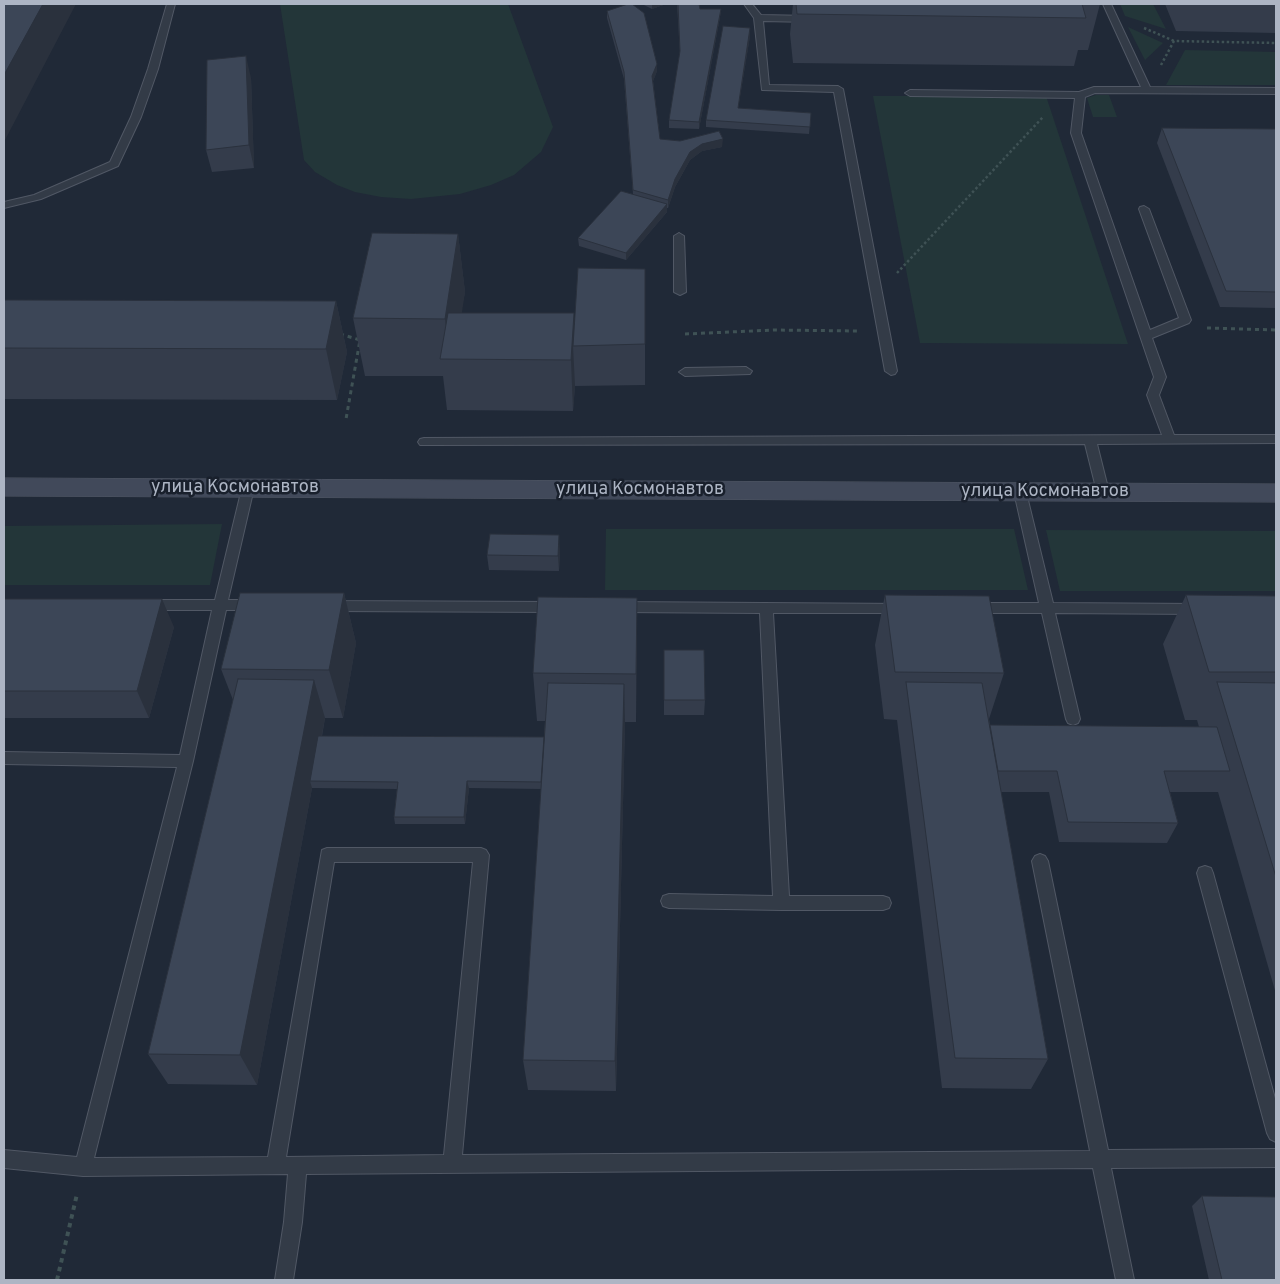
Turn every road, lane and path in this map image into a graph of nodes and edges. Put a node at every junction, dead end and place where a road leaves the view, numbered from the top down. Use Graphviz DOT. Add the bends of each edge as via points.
graph roads {
  1 [pos="171,4"];
  2 [pos="748,4"];
  3 [pos="1107,4"];
  4 [pos="758,18"];
  5 [pos="816,19"];
  6 [pos="1276,43"];
  7 [pos="1147,91"];
  8 [pos="1276,91"];
  9 [pos="910,93"];
  10 [pos="1064,94"];
  11 [pos="1080,95"];
  12 [pos="4,205"];
  13 [pos="1144,208"];
  14 [pos="679,236"];
  15 [pos="680,292"];
  16 [pos="877,294"];
  17 [pos="1185,320"];
  18 [pos="1276,330"];
  19 [pos="884,331"];
  20 [pos="334,332"];
  21 [pos="685,334"];
  22 [pos="1146,336"];
  23 [pos="746,371"];
  24 [pos="891,371"];
  25 [pos="685,372"];
  26 [pos="346,419"];
  27 [pos="1276,439"];
  28 [pos="1090,440"];
  29 [pos="1170,440"];
  30 [pos="424,442"];
  31 [pos="4,487"];
  32 [pos="248,488"];
  33 [pos="1020,492"];
  34 [pos="1103,492"];
  35 [pos="1276,493"];
  36 [pos="131,604"];
  37 [pos="220,605"];
  38 [pos="269,605"];
  39 [pos="319,606"];
  40 [pos="569,607"];
  41 [pos="608,607"];
  42 [pos="766,607"];
  43 [pos="915,608"];
  44 [pos="962,608"];
  45 [pos="1048,608"];
  46 [pos="1207,609"];
  47 [pos="1073,719"];
  48 [pos="4,758"];
  49 [pos="186,761"];
  50 [pos="1040,861"];
  51 [pos="1205,872"];
  52 [pos="669,901"];
  53 [pos="781,902"];
  54 [pos="884,902"];
  55 [pos="1276,1133"];
  56 [pos="1276,1158"];
  57 [pos="4,1159"];
  58 [pos="1099,1159"];
  59 [pos="452,1164"];
  60 [pos="276,1165"];
  61 [pos="298,1165"];
  62 [pos="83,1167"];
  63 [pos="57,1280"];
  64 [pos="284,1280"];
  65 [pos="1125,1280"];
  1 -- 12 [label="lane" via="136,117 114,164 37,197"];
  2 -- 4 [label="lane"];
  3 -- 7 [label="lane"];
  4 -- 5 [label="lane"];
  4 -- 16 [label="lane" via="765,88 838,89"];
  6 -- 7 [label="path" via="1174,41"];
  7 -- 8 [label="lane"];
  7 -- 11 [label="lane" via="1094,90"];
  9 -- 10 [label="lane"];
  10 -- 11 [label="lane"];
  10 -- 16 [label="path"];
  11 -- 22 [label="lane" via="1076,133"];
  13 -- 17 [label="lane"];
  14 -- 15 [label="lane"];
  16 -- 19 [label="lane"];
  17 -- 18 [label="path" via="1210,329"];
  17 -- 22 [label="lane"];
  19 -- 21 [label="path" via="774,330"];
  19 -- 24 [label="lane"];
  20 -- 26 [label="path" via="360,340"];
  22 -- 29 [label="lane" via="1160,378 1153,395"];
  23 -- 25 [label="lane"];
  27 -- 29 [label="lane"];
  28 -- 29 [label="lane"];
  28 -- 30 [label="lane"];
  28 -- 34 [label="lane"];
  31 -- 32 [label="main road, улица Космонавтов"];
  32 -- 33 [label="main road, улица Космонавтов"];
  32 -- 37 [label="lane"];
  33 -- 34 [label="main road, улица Космонавтов"];
  33 -- 45 [label="lane"];
  34 -- 35 [label="main road, улица Космонавтов"];
  36 -- 37 [label="lane"];
  37 -- 38 [label="lane"];
  37 -- 49 [label="lane"];
  39 -- 40 [label="lane"];
  41 -- 42 [label="lane"];
  42 -- 43 [label="lane"];
  42 -- 53 [label="lane"];
  44 -- 45 [label="lane"];
  45 -- 46 [label="lane"];
  45 -- 47 [label="lane"];
  48 -- 49 [label="lane"];
  49 -- 62 [label="lane"];
  50 -- 58 [label="lane"];
  51 -- 55 [label="lane"];
  52 -- 53 [label="lane"];
  53 -- 54 [label="lane"];
  56 -- 58 [label="lane"];
  57 -- 62 [label="lane"];
  58 -- 59 [label="lane"];
  58 -- 65 [label="lane"];
  59 -- 60 [label="lane" via="481,855 327,855"];
  59 -- 61 [label="lane"];
  60 -- 61 [label="lane"];
  60 -- 62 [label="lane"];
  61 -- 64 [label="lane"];
  62 -- 63 [label="path"];
}
